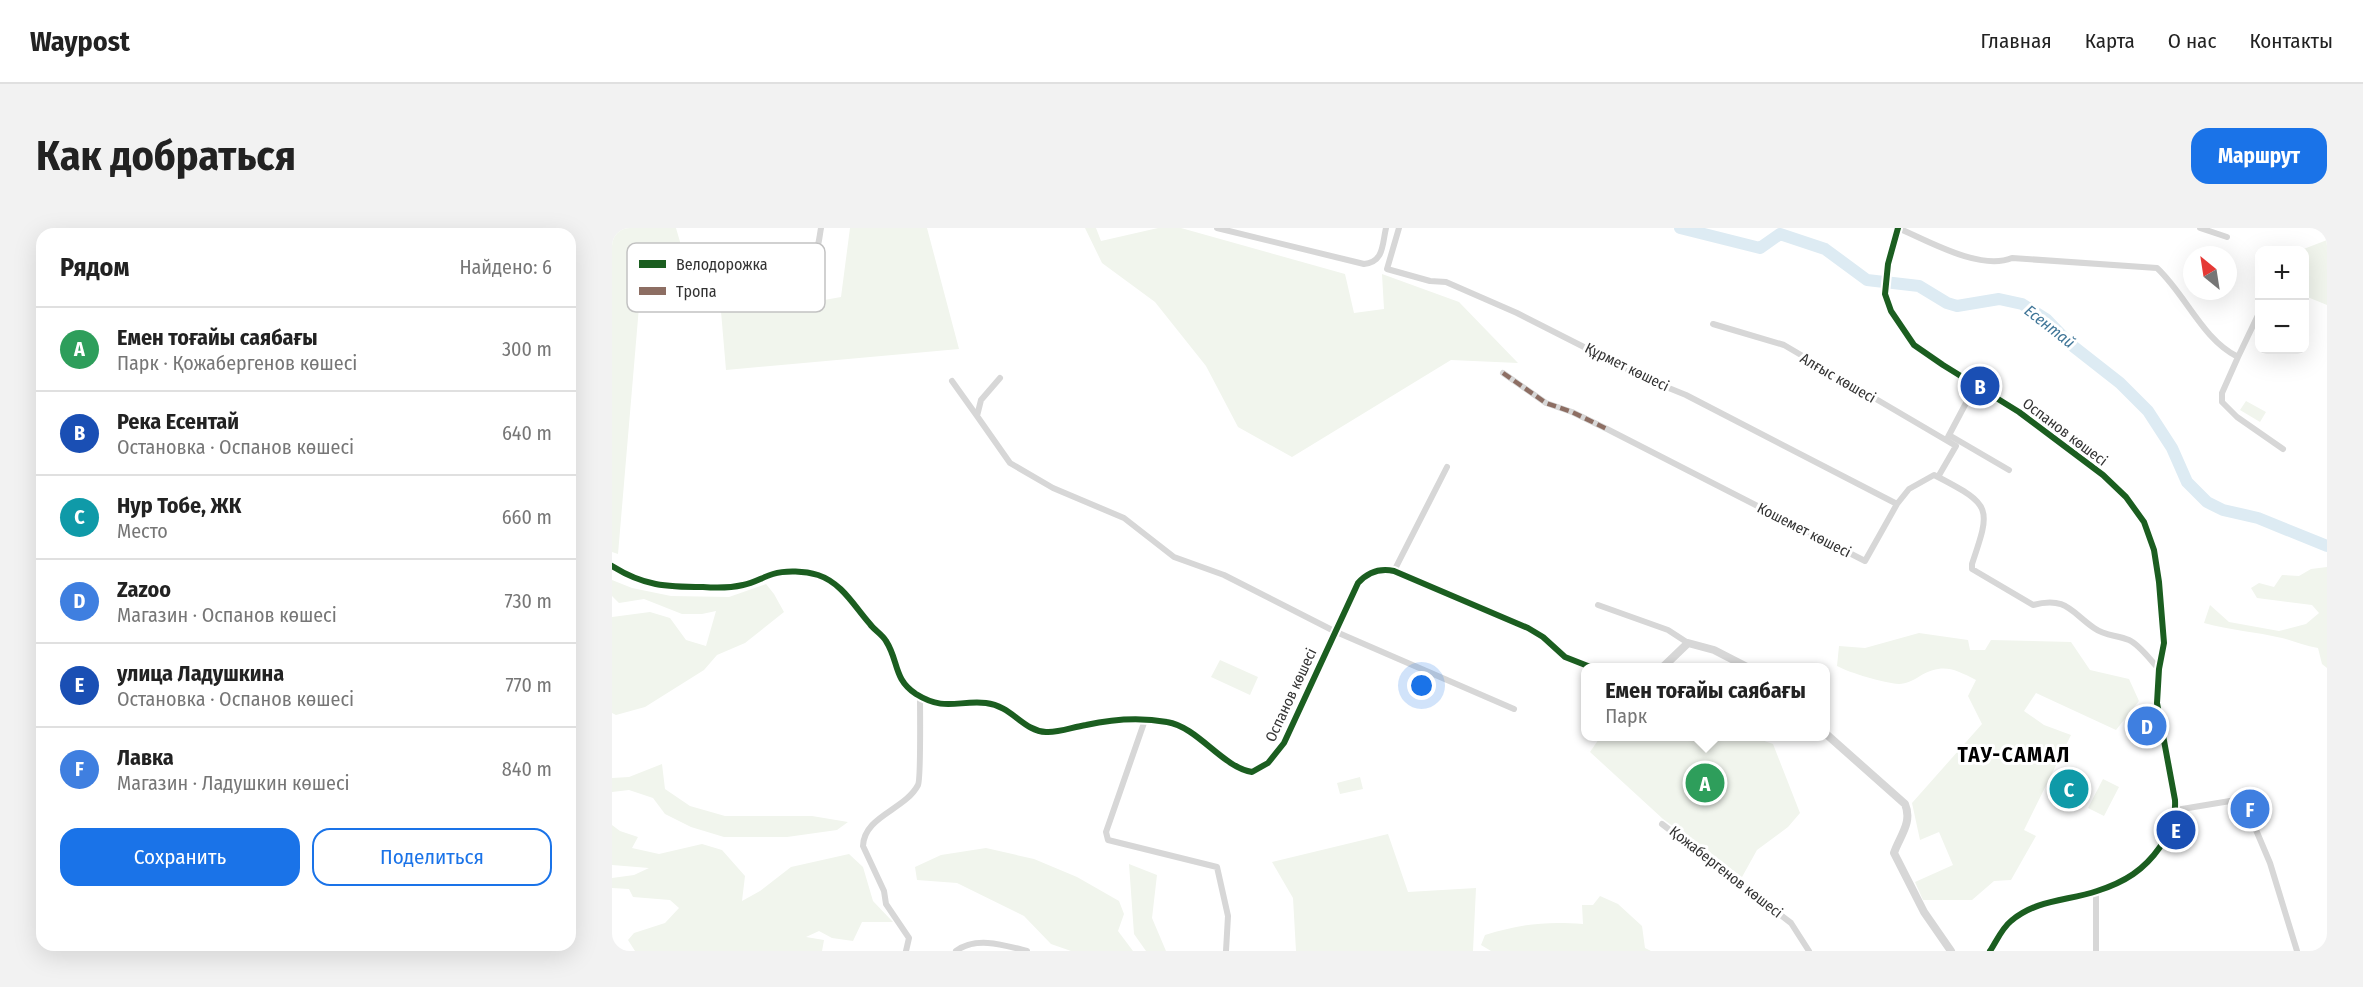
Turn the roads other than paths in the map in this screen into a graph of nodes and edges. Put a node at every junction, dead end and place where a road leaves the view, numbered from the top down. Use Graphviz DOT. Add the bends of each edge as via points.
graph roads {
  1 [pos="821,228"];
  2 [pos="1217,228"];
  3 [pos="1386,228"];
  4 [pos="1399,228"];
  5 [pos="1898,228"];
  6 [pos="2200,228"];
  7 [pos="2227,237"];
  8 [pos="818,243"];
  9 [pos="2255,320"];
  10 [pos="1713,324"];
  11 [pos="2238,357"];
  12 [pos="1503,373"];
  13 [pos="1000,378"];
  14 [pos="952,381"];
  15 [pos="1975,386"];
  16 [pos="977,416"];
  17 [pos="1947,438"];
  18 [pos="2283,449"];
  19 [pos="1447,467"];
  20 [pos="2009,470"];
  21 [pos="1938,477"];
  22 [pos="1897,504"];
  23 [pos="612,566"];
  24 [pos="1394,572"];
  25 [pos="1598,605"];
  26 [pos="1334,631"];
  27 [pos="1688,643"];
  28 [pos="1581,663"];
  29 [pos="1667,663"];
  30 [pos="1739,663"];
  31 [pos="2159,669"];
  32 [pos="920,696"];
  33 [pos="1514,709"];
  34 [pos="1145,720"];
  35 [pos="1830,737"];
  36 [pos="2176,810"];
  37 [pos="1662,824"];
  38 [pos="2096,892"];
  39 [pos="906,951"];
  40 [pos="956,951"];
  41 [pos="1027,951"];
  42 [pos="1226,951"];
  43 [pos="1809,951"];
  44 [pos="1951,951"];
  45 [pos="1990,951"];
  46 [pos="2097,951"];
  47 [pos="2297,951"];
  1 -- 8 [label="street"];
  2 -- 3 [label="street" via="1364,264 1379,258"];
  4 -- 22 [label="street, Құрмет көшесі" via="1387,269 1446,282 1517,313"];
  5 -- 11 [label="street, Оспанов көшесі" via="1962,256 2001,262 2012,258 2154,266 2172,282 2210,334"];
  5 -- 15 [label="street, Оспанов көшесі" via="1888,264 1886,294 1891,311 1914,345"];
  6 -- 7 [label="street"];
  9 -- 11 [label="street"];
  10 -- 17 [label="street, Алғыс көшесі" via="1784,345"];
  11 -- 18 [label="street" via="2222,393 2222,402"];
  12 -- 22 [label="street, Кошемет көшесі" via="1546,403 1607,429 1865,561"];
  13 -- 16 [label="street" via="981,400"];
  14 -- 16 [label="street"];
  15 -- 17 [label="street"];
  15 -- 31 [label="street, Оспанов көшесі" via="2019,412 2103,475 2144,522 2159,582 2164,643"];
  16 -- 26 [label="street" via="1010,464 1053,488 1124,518 1174,557 1224,575"];
  17 -- 20 [label="street, Алғыс көшесі"];
  17 -- 21 [label="street, Алғыс көшесі" via="1956,446"];
  19 -- 24 [label="street"];
  21 -- 22 [label="street, Кошемет көшесі" via="1934,475 1909,489"];
  21 -- 31 [label="street" via="1979,502 1984,513 1984,529 1972,564 1976,573 2033,604 2061,603 2094,629 2130,640"];
  23 -- 32 [label="street, Оспанов көшесі" via="646,583 664,587 731,588 774,573 818,575 843,591 885,640 896,671 905,685"];
  24 -- 26 [label="street, Оспанов көшесі" via="1383,569 1365,575"];
  24 -- 28 [label="street, Оспанов көшесі" via="1528,628 1565,657"];
  25 -- 27 [label="street" via="1668,630"];
  26 -- 33 [label="street"];
  26 -- 34 [label="street, Оспанов көшесі" via="1284,743 1268,763 1252,772 1184,728"];
  27 -- 29 [label="street"];
  27 -- 30 [label="street"];
  31 -- 36 [label="street, Оспанов көшесі" via="2157,704"];
  32 -- 34 [label="street, Оспанов көшесі" via="932,704 997,705 1032,730 1047,732 1102,721"];
  32 -- 39 [label="street" via="920,782 903,803 869,826 863,846 886,904 909,938"];
  34 -- 42 [label="street" via="1106,832 1108,840 1217,867 1228,916"];
  35 -- 44 [label="street" via="1905,804 1906,827 1894,854 1924,912"];
  36 -- 38 [label="street" via="2172,827 2148,864"];
  36 -- 47 [label="street" via="2236,800 2245,804 2270,862"];
  37 -- 43 [label="street, Қожабергенов көшесі" via="1791,923"];
  38 -- 45 [label="street" via="2062,898 2025,912 2010,921"];
  38 -- 46 [label="street"];
  40 -- 41 [label="street" via="964,945 993,942"];
}
